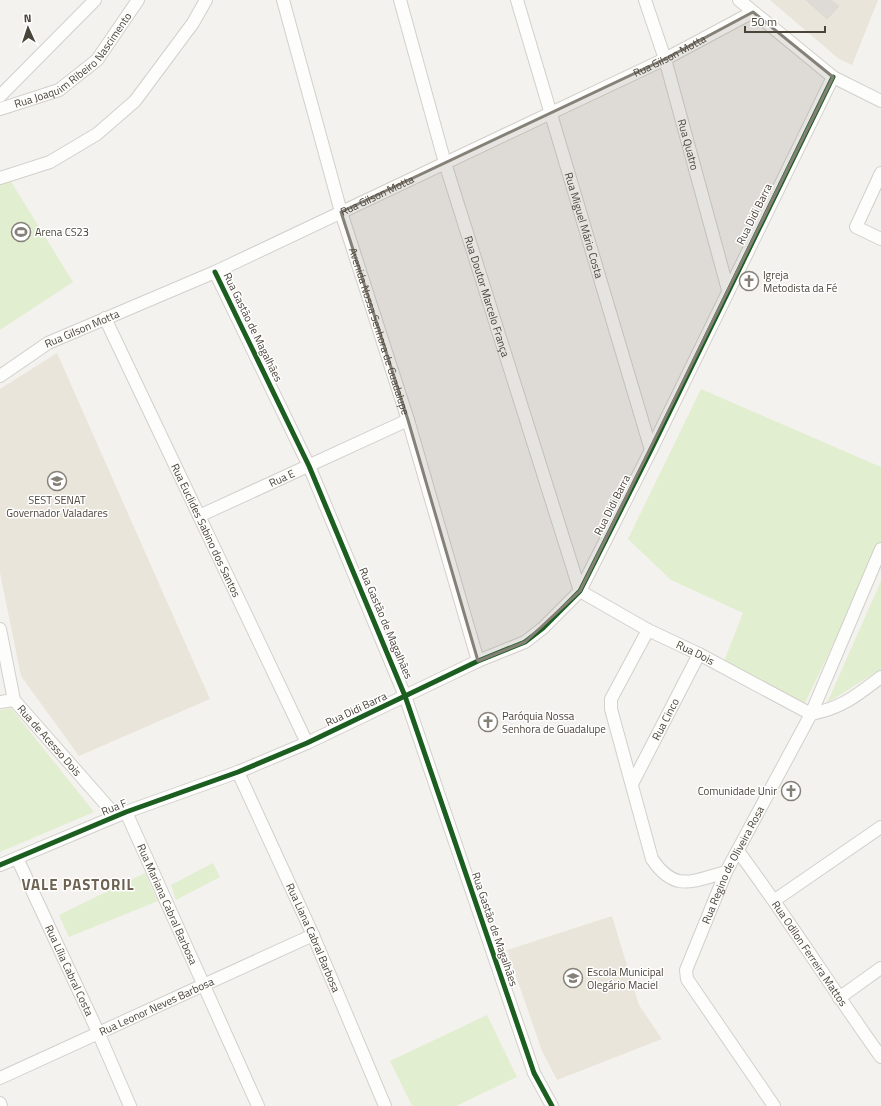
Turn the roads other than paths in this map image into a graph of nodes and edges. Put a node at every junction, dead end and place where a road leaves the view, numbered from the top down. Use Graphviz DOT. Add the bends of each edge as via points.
graph roads {
  1 [pos="95,0"];
  2 [pos="138,0"];
  3 [pos="206,0"];
  4 [pos="283,0"];
  5 [pos="400,0"];
  6 [pos="517,0"];
  7 [pos="645,0"];
  8 [pos="739,0"];
  9 [pos="753,12"];
  10 [pos="665,59"];
  11 [pos="833,77"];
  12 [pos="0,96"];
  13 [pos="881,101"];
  14 [pos="0,109"];
  15 [pos="551,114"];
  16 [pos="446,163"];
  17 [pos="881,173"];
  18 [pos="0,178"];
  19 [pos="341,212"];
  20 [pos="881,239"];
  21 [pos="215,272"];
  22 [pos="728,290"];
  23 [pos="105,318"];
  24 [pos="0,376"];
  25 [pos="408,420"];
  26 [pos="651,450"];
  27 [pos="309,466"];
  28 [pos="199,516"];
  29 [pos="880,556"];
  30 [pos="580,591"];
  31 [pos="0,629"];
  32 [pos="648,630"];
  33 [pos="699,654"];
  34 [pos="478,661"];
  35 [pos="881,677"];
  36 [pos="405,696"];
  37 [pos="14,700"];
  38 [pos="0,702"];
  39 [pos="811,714"];
  40 [pos="307,743"];
  41 [pos="238,772"];
  42 [pos="632,784"];
  43 [pos="121,814"];
  44 [pos="881,827"];
  45 [pos="738,850"];
  46 [pos="17,858"];
  47 [pos="0,865"];
  48 [pos="726,872"];
  49 [pos="775,900"];
  50 [pos="313,935"];
  51 [pos="881,968"];
  52 [pos="203,983"];
  53 [pos="839,998"];
  54 [pos="98,1032"];
  55 [pos="881,1057"];
  56 [pos="0,1078"];
  57 [pos="0,1103"];
  58 [pos="2,1106"];
  59 [pos="130,1106"];
  60 [pos="258,1106"];
  61 [pos="386,1106"];
  62 [pos="552,1106"];
  63 [pos="774,1106"];
  1 -- 12 [label="street, Rua Joaquim Ribeiro Nascimento"];
  2 -- 14 [label="street, Rua Joaquim Ribeiro Nascimento" via="98,60 58,90"];
  3 -- 18 [label="street" via="193,23 135,101 98,134 50,162"];
  4 -- 19 [label="street, Avenida Nossa Senhora de Guadalupe"];
  5 -- 16 [label="street, Rua Doutor Marcelo França"];
  6 -- 15 [label="street, Rua Miguel Mário Costa"];
  7 -- 10 [label="street, Rua Quatro"];
  8 -- 9 [label="street"];
  9 -- 10 [label="street, Rua Gilson Motta"];
  9 -- 11 [label="street"];
  10 -- 15 [label="street, Rua Gilson Motta"];
  10 -- 22 [label="street, Rua Quatro"];
  11 -- 13 [label="street"];
  11 -- 22 [label="street, Rua Didi Barra"];
  15 -- 16 [label="street, Rua Gilson Motta"];
  15 -- 26 [label="street, Rua Miguel Mário Costa"];
  16 -- 19 [label="street, Rua Gilson Motta"];
  16 -- 30 [label="street, Rua Doutor Marcelo França"];
  17 -- 20 [label="street" via="856,227"];
  19 -- 21 [label="street, Rua Gilson Motta"];
  19 -- 25 [label="street, Avenida Nossa Senhora de Guadalupe"];
  21 -- 23 [label="street, Rua Gilson Motta"];
  21 -- 27 [label="street, Rua Gastão de Magalhães"];
  22 -- 26 [label="street, Rua Didi Barra"];
  23 -- 24 [label="street, Rua Gilson Motta" via="48,343"];
  23 -- 28 [label="street, Rua Euclides Sabino dos Santos"];
  25 -- 27 [label="street, Rua E"];
  25 -- 34 [label="street, Avenida Nossa Senhora de Guadalupe"];
  26 -- 30 [label="street, Rua Didi Barra"];
  27 -- 28 [label="street, Rua E"];
  27 -- 36 [label="street, Rua Gastão de Magalhães"];
  28 -- 40 [label="street, Rua Euclides Sabino dos Santos"];
  29 -- 39 [label="street, Rua Regino de Oliveira Rosa"];
  30 -- 32 [label="street, Rua Dois"];
  30 -- 34 [label="street, Rua Didi Barra" via="543,628 524,642"];
  31 -- 37 [label="street, Rua de Acesso Dois"];
  32 -- 33 [label="street, Rua Dois"];
  32 -- 42 [label="street" via="611,699 610,709"];
  33 -- 39 [label="street, Rua Dois"];
  33 -- 42 [label="street, Rua Cinco"];
  34 -- 36 [label="street, Rua Didi Barra"];
  35 -- 39 [label="street" via="845,704"];
  36 -- 40 [label="street, Rua Didi Barra"];
  36 -- 62 [label="street, Rua Gastão de Magalhães" via="534,1073"];
  37 -- 38 [label="street"];
  37 -- 43 [label="street, Rua de Acesso Dois"];
  39 -- 45 [label="street, Rua Regino de Oliveira Rosa"];
  40 -- 41 [label="street, Rua Didi Barra"];
  41 -- 43 [label="street, Rua F"];
  41 -- 50 [label="street, Rua Liana Cabral Barbosa"];
  42 -- 48 [label="street" via="652,859 662,873 685,883"];
  43 -- 46 [label="street, Rua F"];
  43 -- 52 [label="street, Rua Mariana Cabral Barbosa"];
  44 -- 49 [label="street"];
  45 -- 48 [label="street, Rua Regino de Oliveira Rosa"];
  45 -- 49 [label="street, Rua Odilon Ferreira Mattos"];
  46 -- 47 [label="street, Rua F"];
  46 -- 54 [label="street, Rua Lília Cabral Costa"];
  48 -- 63 [label="street, Rua Regino de Oliveira Rosa" via="686,975"];
  49 -- 53 [label="street, Rua Odilon Ferreira Mattos"];
  50 -- 52 [label="street, Rua Leonor Neves Barbosa"];
  50 -- 61 [label="street, Rua Liana Cabral Barbosa"];
  51 -- 53 [label="street"];
  52 -- 54 [label="street, Rua Leonor Neves Barbosa"];
  52 -- 60 [label="street, Rua Mariana Cabral Barbosa"];
  53 -- 55 [label="street, Rua Odilon Ferreira Mattos"];
  54 -- 56 [label="street, Rua Leonor Neves Barbosa"];
  54 -- 59 [label="street, Rua Lília Cabral Costa"];
  57 -- 58 [label="street"];
}
